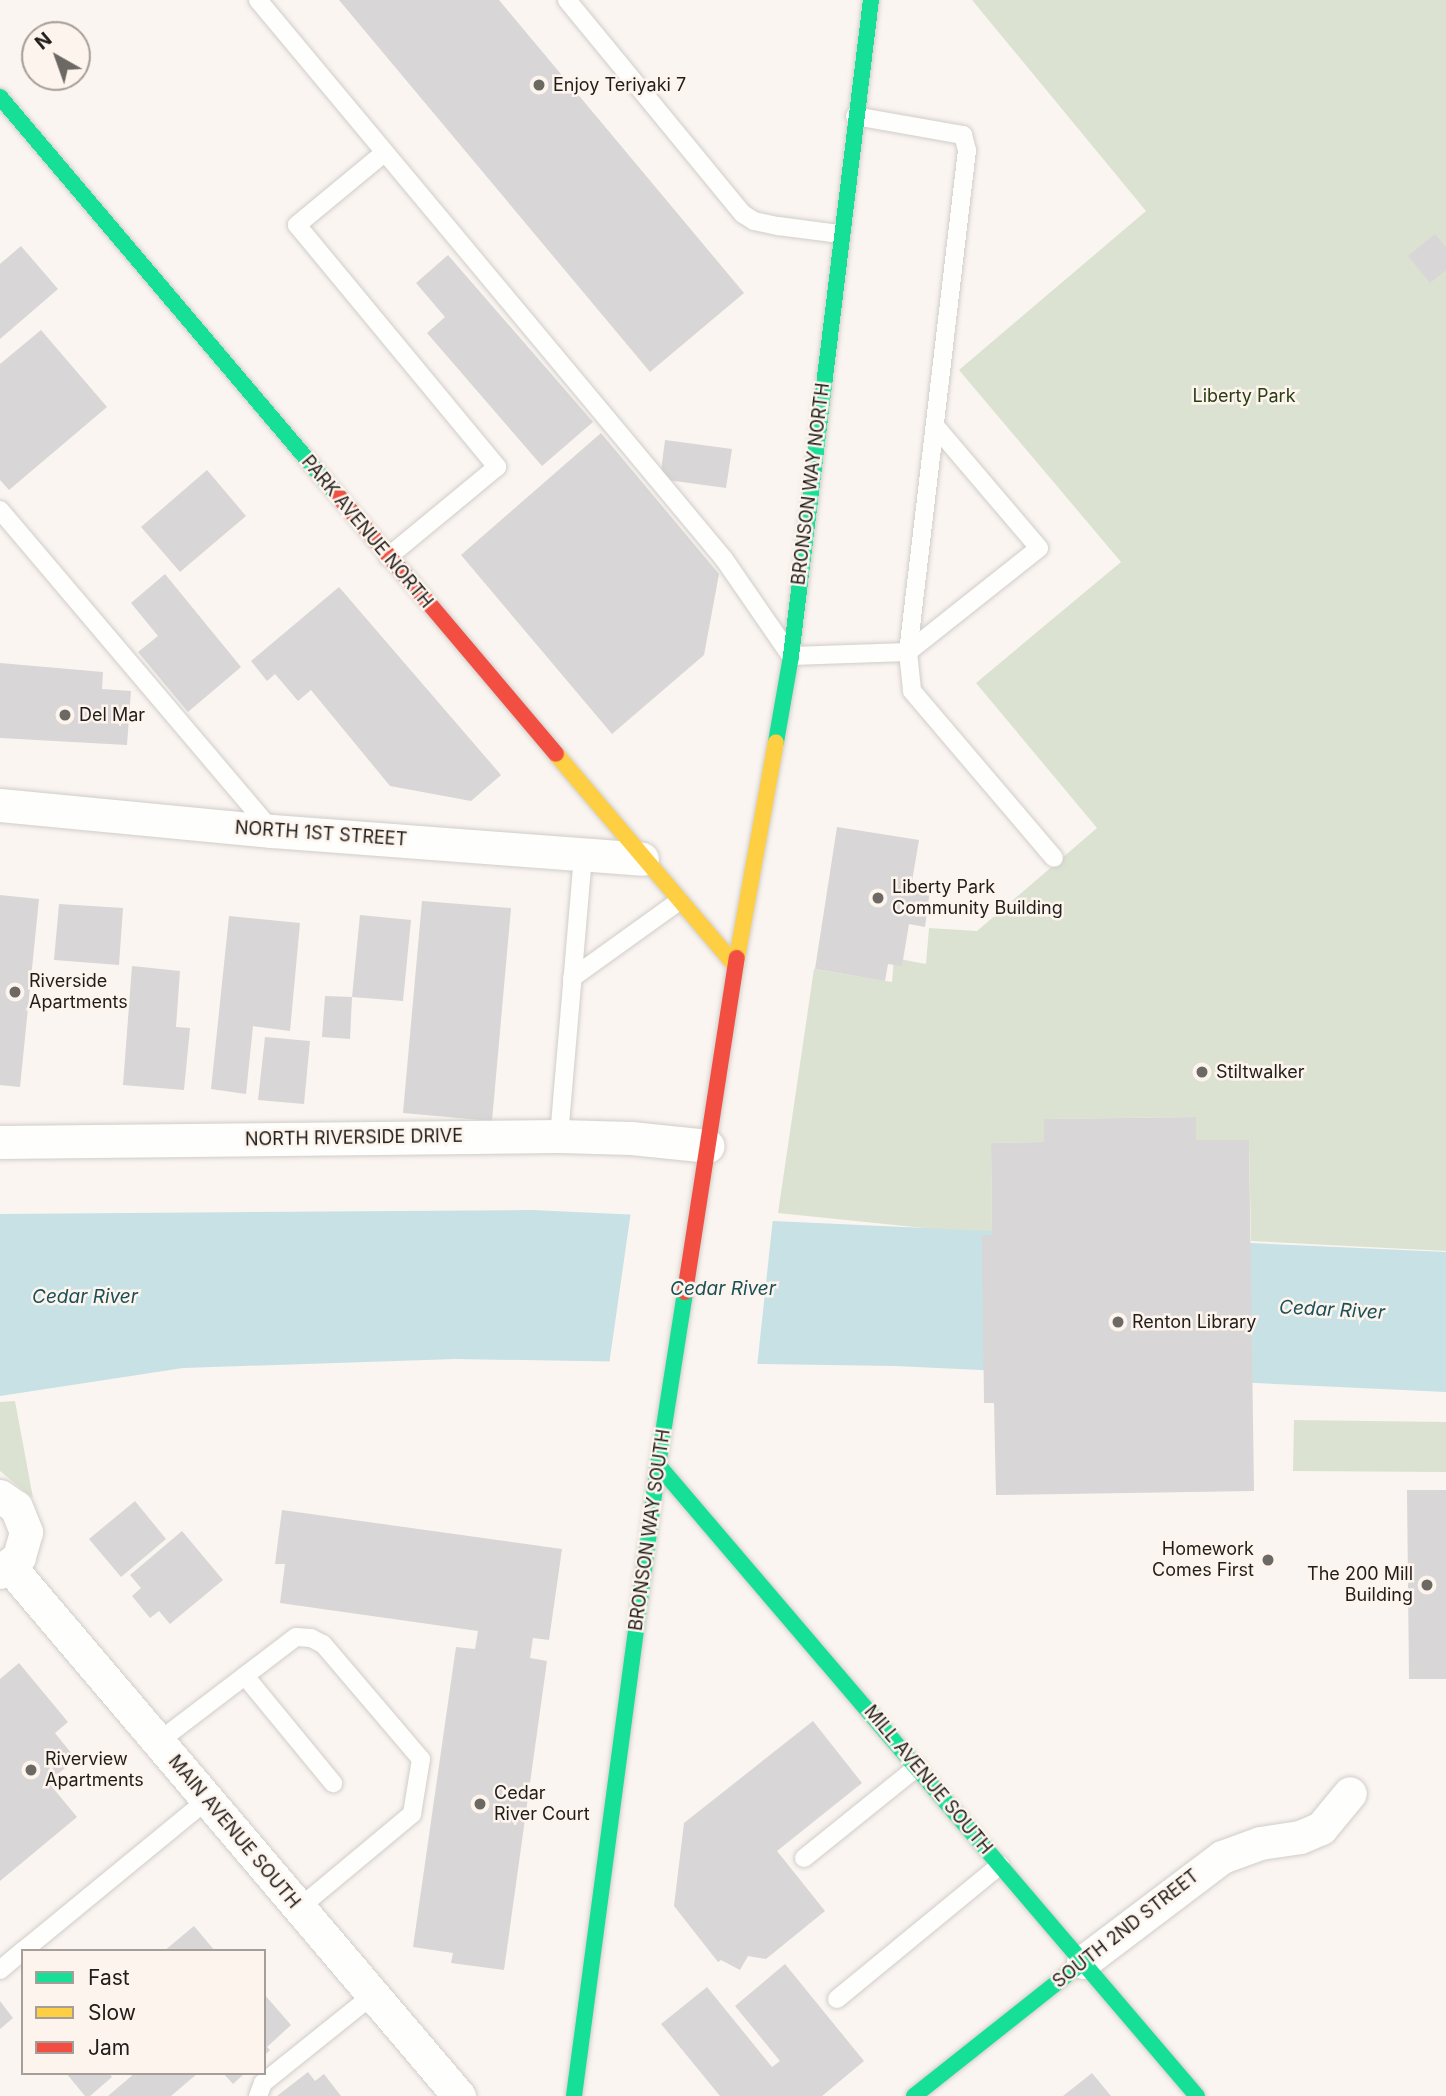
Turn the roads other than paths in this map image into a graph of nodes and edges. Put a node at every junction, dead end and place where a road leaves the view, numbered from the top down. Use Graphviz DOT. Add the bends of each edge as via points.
graph roads {
  1 [pos="258,0"];
  2 [pos="566,0"];
  3 [pos="871,0"];
  4 [pos="0,97"];
  5 [pos="855,116"];
  6 [pos="384,153"];
  7 [pos="840,234"];
  8 [pos="935,426"];
  9 [pos="0,510"];
  10 [pos="388,557"];
  11 [pos="908,652"];
  12 [pos="791,656"];
  13 [pos="0,805"];
  14 [pos="272,831"];
  15 [pos="583,854"];
  16 [pos="1054,858"];
  17 [pos="642,859"];
  18 [pos="679,901"];
  19 [pos="736,966"];
  20 [pos="572,978"];
  21 [pos="559,1136"];
  22 [pos="0,1142"];
  23 [pos="708,1146"];
  24 [pos="659,1459"];
  25 [pos="0,1496"];
  26 [pos="5,1569"];
  27 [pos="245,1676"];
  28 [pos="158,1742"];
  29 [pos="917,1767"];
  30 [pos="333,1783"];
  31 [pos="1350,1793"];
  32 [pos="207,1800"];
  33 [pos="804,1858"];
  34 [pos="1000,1865"];
  35 [pos="299,1908"];
  36 [pos="25,1949"];
  37 [pos="21,1953"];
  38 [pos="1083,1962"];
  39 [pos="0,1970"];
  40 [pos="373,1995"];
  41 [pos="837,1999"];
  42 [pos="257,2096"];
  43 [pos="459,2096"];
  44 [pos="574,2096"];
  45 [pos="914,2096"];
  46 [pos="1197,2096"];
  1 -- 6 [label="lane"];
  2 -- 7 [label="lane" via="743,214 778,226"];
  3 -- 5 [label="main road, BRONSON WAY NORTH"];
  4 -- 10 [label="main road, PARK AVENUE NORTH"];
  5 -- 7 [label="main road, BRONSON WAY NORTH"];
  5 -- 8 [label="lane" via="963,135 967,150"];
  6 -- 10 [label="lane" via="297,225 497,467"];
  6 -- 12 [label="lane" via="724,559"];
  7 -- 12 [label="main road, BRONSON WAY NORTH"];
  8 -- 11 [label="lane"];
  8 -- 11 [label="lane" via="1039,548"];
  9 -- 14 [label="lane"];
  10 -- 17 [label="main road, PARK AVENUE NORTH"];
  11 -- 12 [label="lane"];
  11 -- 16 [label="lane" via="912,691"];
  12 -- 19 [label="main road, BRONSON WAY NORTH"];
  13 -- 14 [label="street, NORTH 1ST STREET"];
  14 -- 15 [label="street, NORTH 1ST STREET"];
  15 -- 17 [label="street, NORTH 1ST STREET"];
  15 -- 20 [label="lane"];
  17 -- 18 [label="main road, PARK AVENUE NORTH"];
  18 -- 19 [label="main road, PARK AVENUE NORTH"];
  18 -- 20 [label="lane"];
  19 -- 23 [label="main road, BRONSON WAY SOUTH"];
  20 -- 21 [label="lane"];
  21 -- 22 [label="street, NORTH RIVERSIDE DRIVE"];
  21 -- 23 [label="street, NORTH RIVERSIDE DRIVE"];
  23 -- 24 [label="main road, BRONSON WAY SOUTH"];
  24 -- 29 [label="main road, MILL AVENUE SOUTH"];
  24 -- 44 [label="main road, BRONSON WAY SOUTH"];
  25 -- 26 [label="street, MAIN AVENUE SOUTH" via="16,1507 26,1532 19,1557"];
  26 -- 28 [label="street, MAIN AVENUE SOUTH"];
  27 -- 28 [label="lane"];
  27 -- 30 [label="lane"];
  27 -- 35 [label="lane" via="296,1637 311,1638 323,1644 421,1759 412,1814"];
  28 -- 32 [label="street, MAIN AVENUE SOUTH"];
  29 -- 33 [label="lane"];
  29 -- 34 [label="main road, MILL AVENUE SOUTH"];
  31 -- 38 [label="street, SOUTH 2ND STREET" via="1321,1828 1300,1838 1260,1843 1222,1857"];
  32 -- 35 [label="street, MAIN AVENUE SOUTH"];
  32 -- 36 [label="lane"];
  34 -- 38 [label="main road, MILL AVENUE SOUTH"];
  34 -- 41 [label="lane"];
  35 -- 40 [label="street, MAIN AVENUE SOUTH"];
  37 -- 39 [label="lane"];
  38 -- 45 [label="main road, SOUTH 2ND STREET"];
  38 -- 46 [label="main road, MILL AVENUE SOUTH"];
  40 -- 42 [label="lane" via="263,2083"];
  40 -- 43 [label="street, MAIN AVENUE SOUTH"];
}
